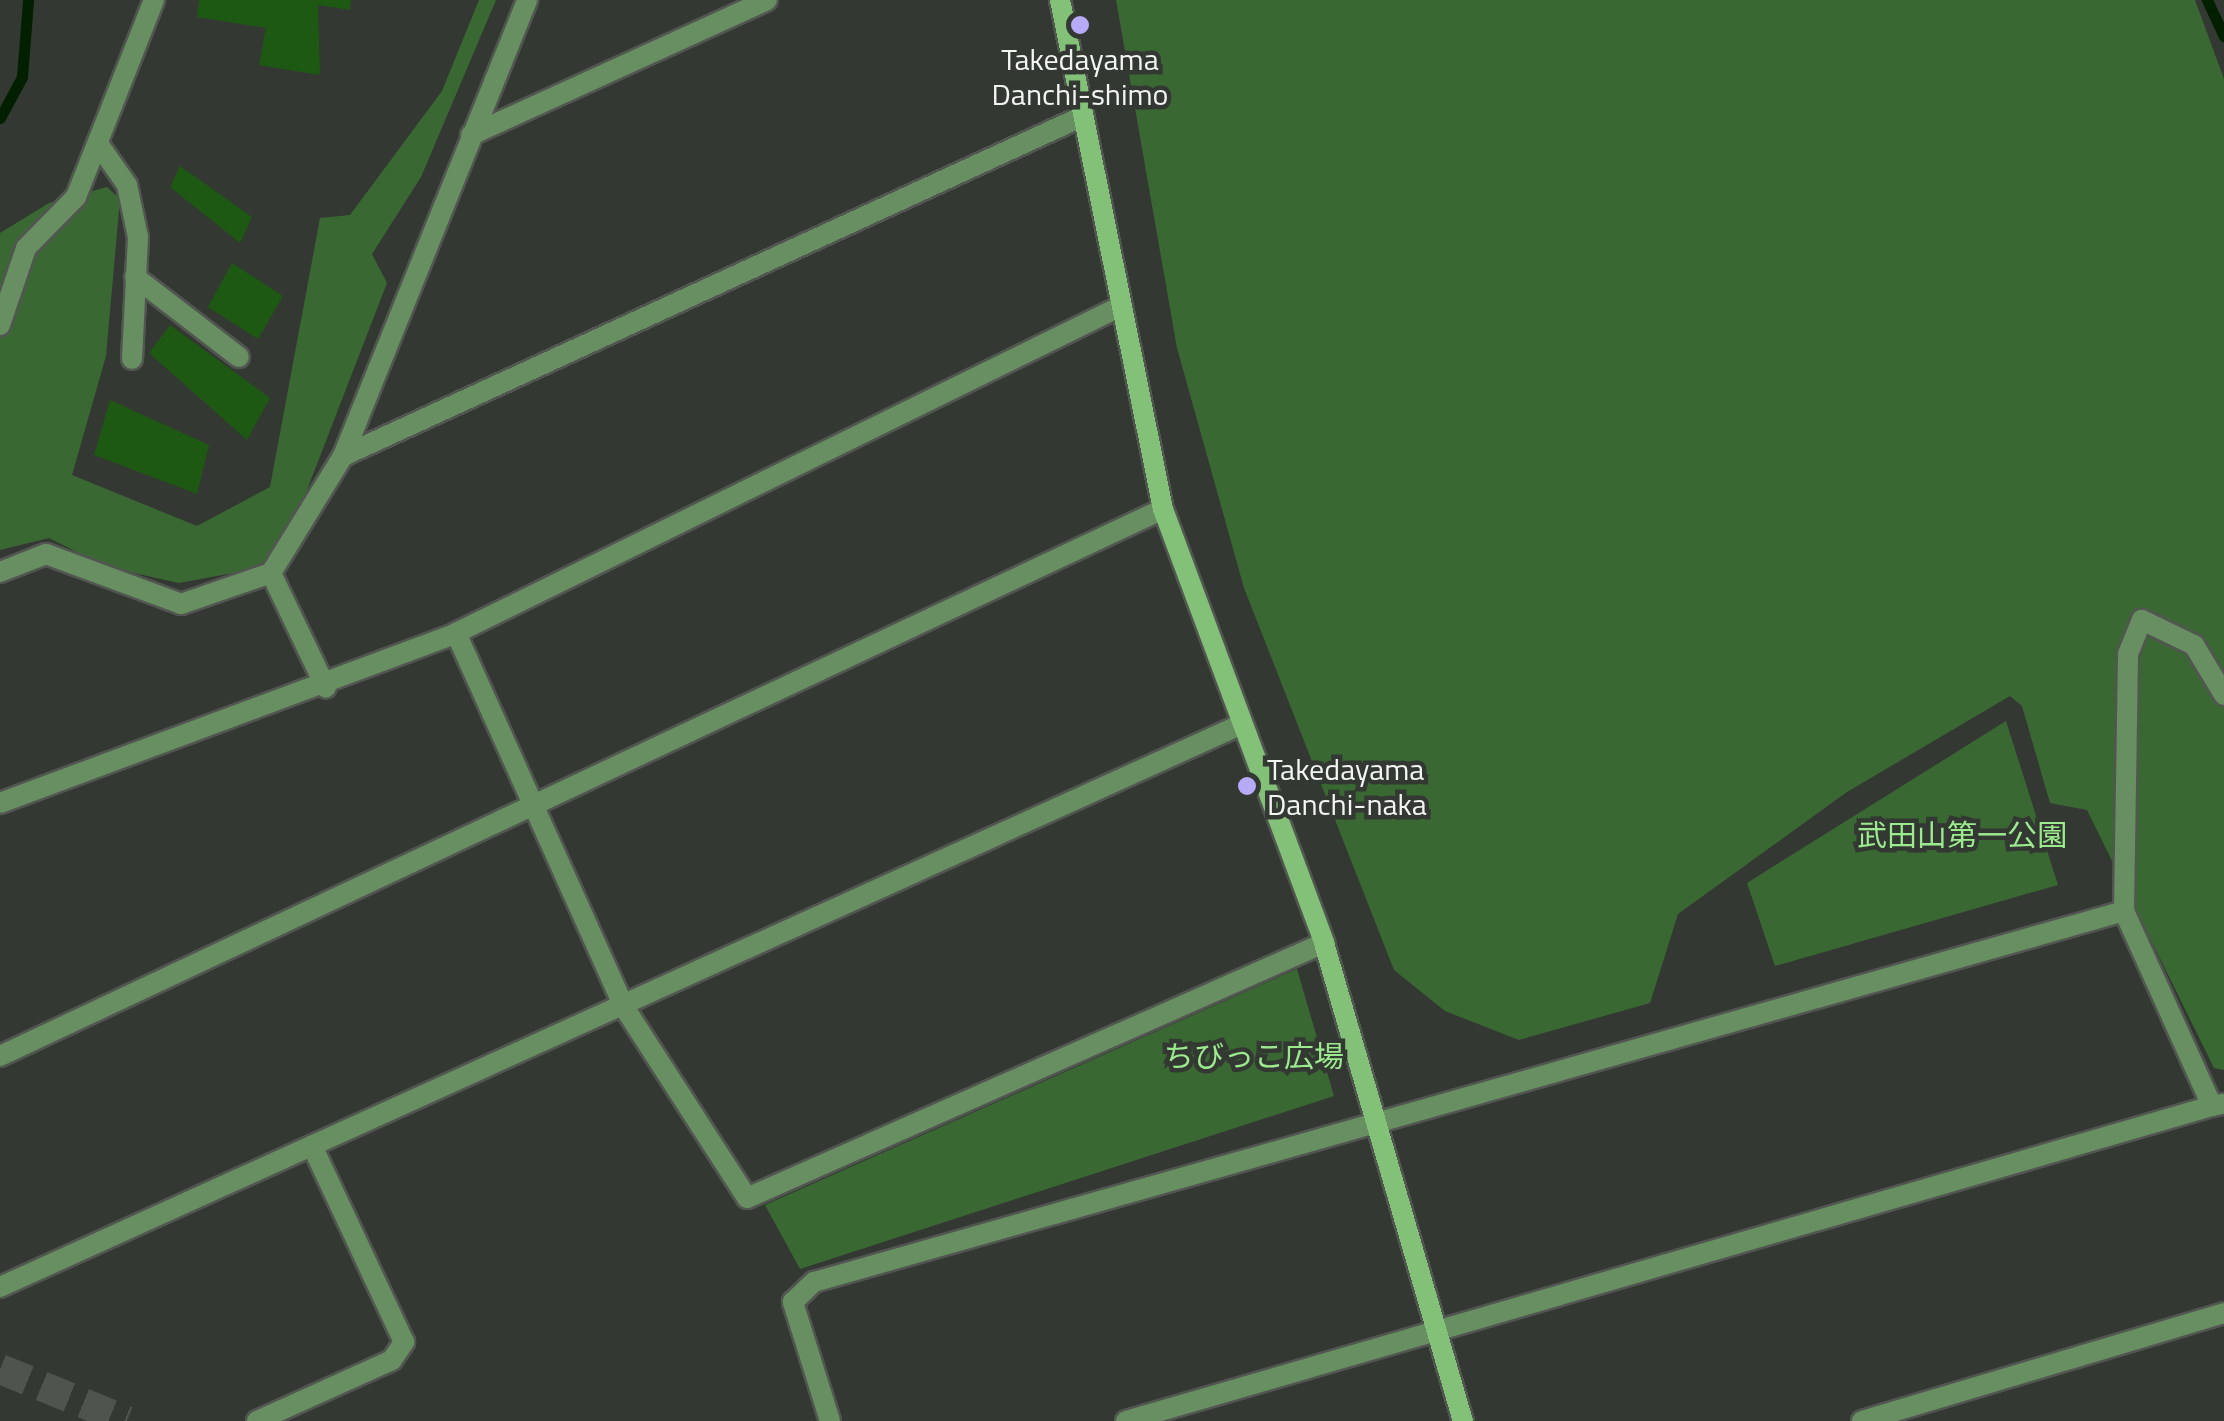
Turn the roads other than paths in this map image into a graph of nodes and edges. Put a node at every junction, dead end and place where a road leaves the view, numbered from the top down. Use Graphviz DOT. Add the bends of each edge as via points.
graph roads {
  1 [pos="154,0"];
  2 [pos="527,0"];
  3 [pos="767,0"];
  4 [pos="1060,0"];
  5 [pos="1081,118"];
  6 [pos="471,135"];
  7 [pos="98,144"];
  8 [pos="136,277"];
  9 [pos="1119,307"];
  10 [pos="0,325"];
  11 [pos="239,357"];
  12 [pos="132,359"];
  13 [pos="343,456"];
  14 [pos="1163,509"];
  15 [pos="0,572"];
  16 [pos="271,573"];
  17 [pos="456,633"];
  18 [pos="326,688"];
  19 [pos="2224,695"];
  20 [pos="1242,724"];
  21 [pos="0,803"];
  22 [pos="541,808"];
  23 [pos="2124,911"];
  24 [pos="1324,943"];
  25 [pos="624,1007"];
  26 [pos="0,1056"];
  27 [pos="2218,1105"];
  28 [pos="1375,1122"];
  29 [pos="312,1146"];
  30 [pos="0,1288"];
  31 [pos="2224,1314"];
  32 [pos="1437,1334"];
  33 [pos="257,1421"];
  34 [pos="830,1421"];
  35 [pos="1126,1421"];
  36 [pos="1463,1421"];
  37 [pos="1862,1421"];
  1 -- 7 [label="street"];
  2 -- 6 [label="street"];
  3 -- 6 [label="street"];
  4 -- 5 [label="street"];
  5 -- 9 [label="street"];
  5 -- 13 [label="street"];
  6 -- 13 [label="street"];
  7 -- 8 [label="street" via="128,185"];
  7 -- 10 [label="street" via="76,198 26,248"];
  8 -- 11 [label="street"];
  8 -- 12 [label="street"];
  9 -- 14 [label="street"];
  9 -- 17 [label="street"];
  13 -- 16 [label="street"];
  14 -- 20 [label="street"];
  14 -- 22 [label="street"];
  15 -- 16 [label="street" via="46,554 181,604"];
  16 -- 18 [label="street"];
  17 -- 18 [label="street"];
  17 -- 22 [label="street"];
  18 -- 21 [label="street"];
  19 -- 23 [label="street" via="2194,645 2142,620 2128,654"];
  20 -- 24 [label="street"];
  20 -- 25 [label="street"];
  22 -- 25 [label="street"];
  22 -- 26 [label="street"];
  23 -- 27 [label="street"];
  23 -- 28 [label="street"];
  24 -- 25 [label="street" via="747,1198"];
  24 -- 28 [label="street"];
  25 -- 29 [label="street"];
  27 -- 32 [label="street"];
  28 -- 32 [label="street"];
  28 -- 34 [label="street" via="814,1282 794,1302"];
  29 -- 30 [label="street"];
  29 -- 33 [label="street" via="404,1342 392,1360"];
  31 -- 37 [label="street"];
  32 -- 35 [label="street"];
  32 -- 36 [label="street"];
}
